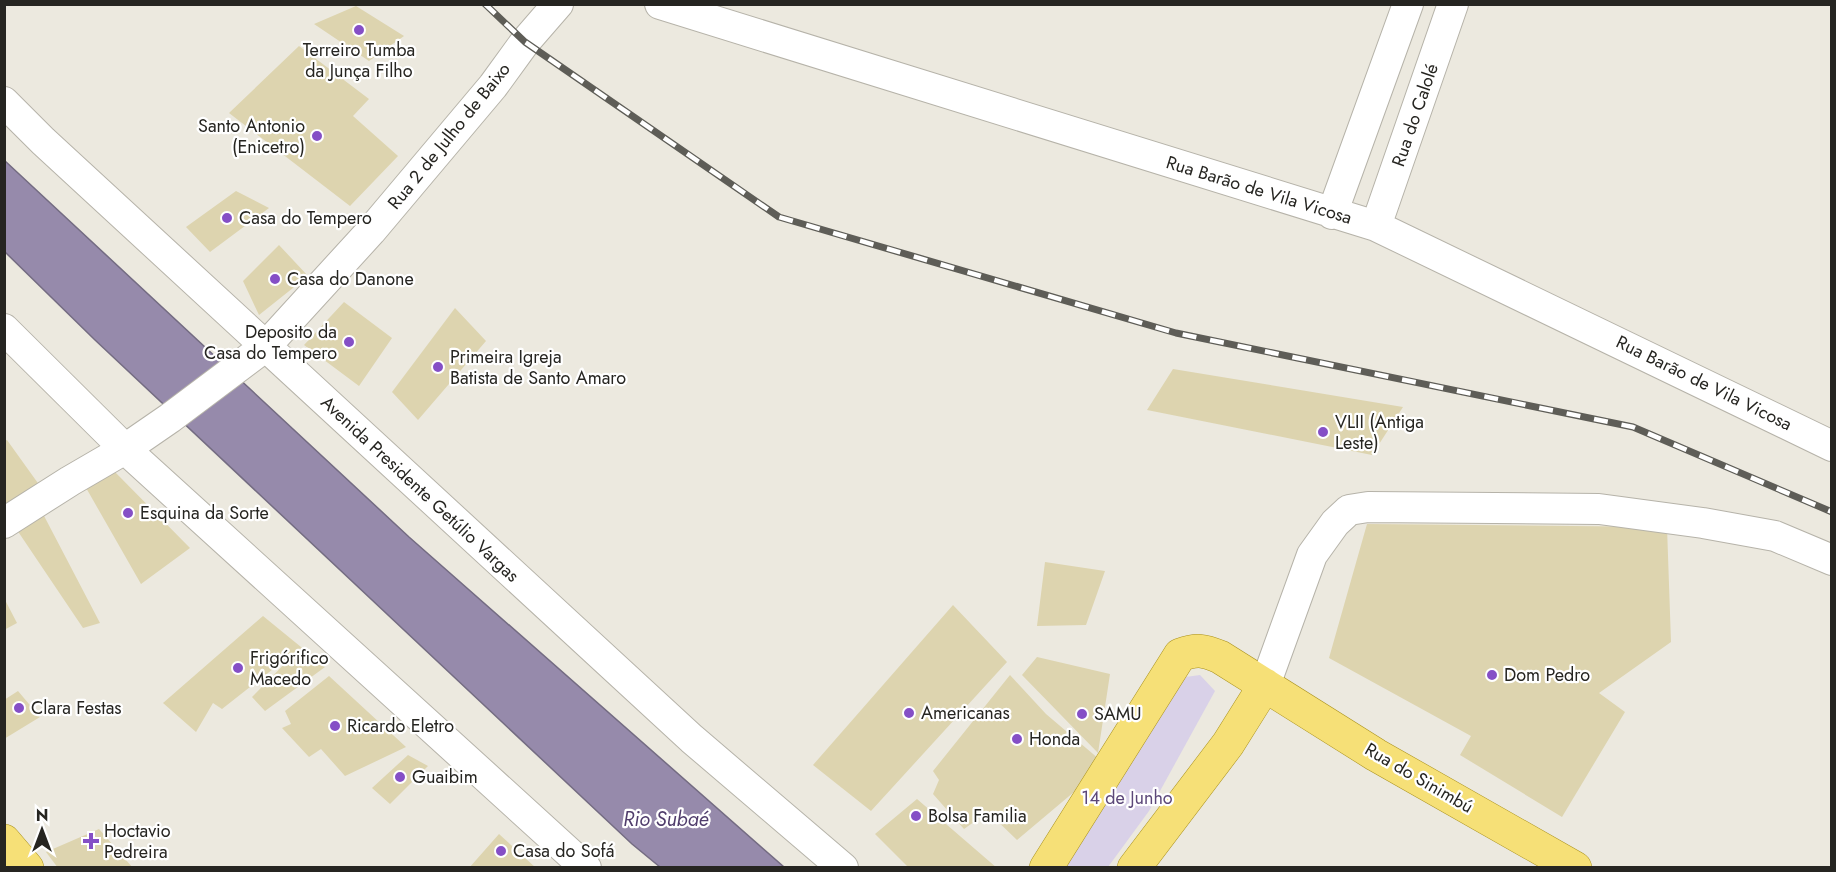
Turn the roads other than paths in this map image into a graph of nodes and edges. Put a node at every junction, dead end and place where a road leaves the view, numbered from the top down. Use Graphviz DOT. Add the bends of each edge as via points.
graph roads {
  1 [pos="558,4"];
  2 [pos="660,4"];
  3 [pos="1408,4"];
  4 [pos="1453,4"];
  5 [pos="4,102"];
  6 [pos="1332,214"];
  7 [pos="1376,226"];
  8 [pos="4,328"];
  9 [pos="266,346"];
  10 [pos="1832,446"];
  11 [pos="125,449"];
  12 [pos="4,523"];
  13 [pos="1832,560"];
  14 [pos="1265,685"];
  15 [pos="4,841"];
  16 [pos="27,867"];
  17 [pos="586,867"];
  18 [pos="843,867"];
  19 [pos="1046,867"];
  20 [pos="1134,867"];
  21 [pos="1575,867"];
  1 -- 9 [label="street, Rua 2 de Julho de Baixo" via="371,231"];
  2 -- 6 [label="street, Rua Barão de Vila Vicosa"];
  3 -- 6 [label="street"];
  4 -- 7 [label="street, Rua do Calolé"];
  5 -- 9 [label="street, Avenida Presidente Getúlio Vargas"];
  6 -- 7 [label="street, Rua Barão de Vila Vicosa"];
  7 -- 10 [label="street, Rua Barão de Vila Vicosa"];
  8 -- 11 [label="street"];
  9 -- 11 [label="street, Rua 2 de Julho de Baixo"];
  9 -- 18 [label="street, Avenida Presidente Getúlio Vargas" via="692,738"];
  11 -- 12 [label="street, Rua 2 de Julho de Baixo"];
  11 -- 17 [label="street"];
  13 -- 14 [label="street" via="1775,536 1599,509 1349,510 1312,555"];
  14 -- 19 [label="main road, Rua do Sinimbú" via="1206,651 1180,655"];
  14 -- 20 [label="main road" via="1228,744"];
  14 -- 21 [label="main road, Rua do Sinimbú" via="1376,755"];
  15 -- 16 [label="main road"];
}
